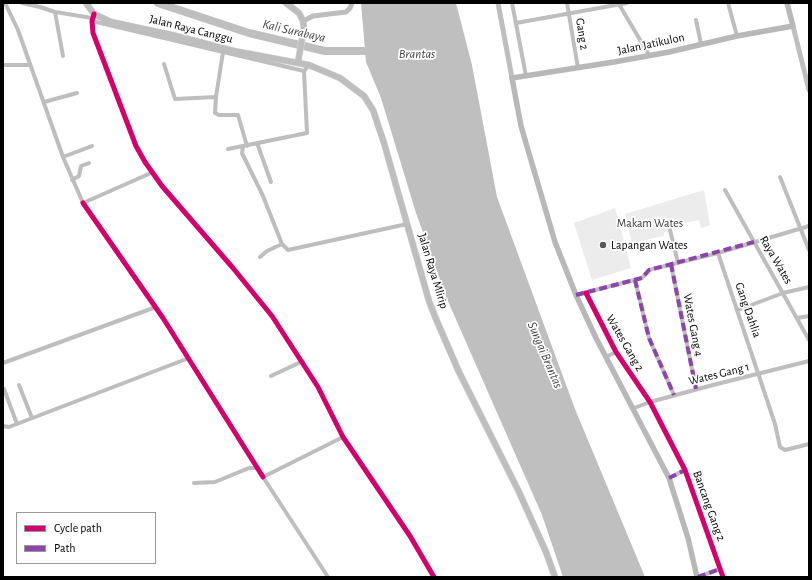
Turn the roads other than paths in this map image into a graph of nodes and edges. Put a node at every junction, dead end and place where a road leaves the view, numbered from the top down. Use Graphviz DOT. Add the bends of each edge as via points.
graph roads {
  1 [pos="5,3"];
  2 [pos="22,3"];
  3 [pos="86,3"];
  4 [pos="286,3"];
  5 [pos="352,3"];
  6 [pos="498,3"];
  7 [pos="512,3"];
  8 [pos="567,3"];
  9 [pos="627,3"];
  10 [pos="728,3"];
  11 [pos="787,3"];
  12 [pos="618,5"];
  13 [pos="55,12"];
  14 [pos="569,14"];
  15 [pos="93,18"];
  16 [pos="696,20"];
  17 [pos="303,21"];
  18 [pos="516,23"];
  19 [pos="793,26"];
  20 [pos="737,36"];
  21 [pos="702,44"];
  22 [pos="223,52"];
  23 [pos="649,55"];
  24 [pos="63,56"];
  25 [pos="298,62"];
  26 [pos="164,64"];
  27 [pos="3,65"];
  28 [pos="28,65"];
  29 [pos="309,65"];
  30 [pos="578,68"];
  31 [pos="304,71"];
  32 [pos="526,76"];
  33 [pos="512,78"];
  34 [pos="809,90"];
  35 [pos="77,93"];
  36 [pos="216,97"];
  37 [pos="44,102"];
  38 [pos="256,144"];
  39 [pos="92,146"];
  40 [pos="245,146"];
  41 [pos="228,149"];
  42 [pos="63,156"];
  43 [pos="89,163"];
  44 [pos="151,173"];
  45 [pos="780,177"];
  46 [pos="72,180"];
  47 [pos="271,182"];
  48 [pos="725,190"];
  49 [pos="83,203"];
  50 [pos="407,224"];
  51 [pos="809,226"];
  52 [pos="800,228"];
  53 [pos="670,230"];
  54 [pos="754,242"];
  55 [pos="282,244"];
  56 [pos="809,250"];
  57 [pos="718,253"];
  58 [pos="260,257"];
  59 [pos="678,263"];
  60 [pos="671,264"];
  61 [pos="635,280"];
  62 [pos="809,287"];
  63 [pos="586,293"];
  64 [pos="783,293"];
  65 [pos="576,295"];
  66 [pos="156,307"];
  67 [pos="738,310"];
  68 [pos="809,316"];
  69 [pos="797,318"];
  70 [pos="809,340"];
  71 [pos="616,352"];
  72 [pos="606,357"];
  73 [pos="189,358"];
  74 [pos="303,361"];
  75 [pos="809,362"];
  76 [pos="3,364"];
  77 [pos="759,374"];
  78 [pos="271,376"];
  79 [pos="19,385"];
  80 [pos="4,389"];
  81 [pos="696,389"];
  82 [pos="674,395"];
  83 [pos="650,402"];
  84 [pos="634,408"];
  85 [pos="32,418"];
  86 [pos="17,424"];
  87 [pos="3,426"];
  88 [pos="343,437"];
  89 [pos="809,446"];
  90 [pos="258,468"];
  91 [pos="685,470"];
  92 [pos="263,477"];
  93 [pos="669,478"];
  94 [pos="194,483"];
  95 [pos="720,569"];
  96 [pos="328,577"];
  97 [pos="434,577"];
  98 [pos="555,577"];
  99 [pos="697,577"];
  100 [pos="723,577"];
  1 -- 28 [label="street" via="18,30"];
  2 -- 13 [label="street"];
  3 -- 15 [label="main road"];
  4 -- 17 [label="main road"];
  5 -- 17 [label="street" via="346,12 313,16"];
  6 -- 33 [label="street"];
  7 -- 18 [label="street"];
  8 -- 14 [label="street, Gang 2"];
  9 -- 12 [label="street"];
  10 -- 20 [label="street"];
  11 -- 19 [label="main road"];
  12 -- 14 [label="street"];
  12 -- 23 [label="street"];
  13 -- 15 [label="street"];
  13 -- 24 [label="street"];
  14 -- 18 [label="street"];
  14 -- 30 [label="street, Gang 2"];
  15 -- 22 [label="street"];
  15 -- 25 [label="main road, Jalan Raya Canggu" via="234,51"];
  15 -- 44 [label="street" via="94,33 136,146"];
  16 -- 21 [label="street"];
  17 -- 25 [label="main road"];
  18 -- 32 [label="street"];
  19 -- 20 [label="main road, Jalan Jatikulon"];
  19 -- 34 [label="street"];
  20 -- 21 [label="main road, Jalan Jatikulon"];
  21 -- 23 [label="main road, Jalan Jatikulon"];
  22 -- 31 [label="street"];
  22 -- 36 [label="street"];
  23 -- 30 [label="main road, Jalan Jatikulon"];
  25 -- 29 [label="main road, Jalan Raya Mlirip"];
  26 -- 36 [label="street" via="174,98"];
  27 -- 28 [label="street"];
  28 -- 37 [label="street"];
  29 -- 31 [label="street"];
  29 -- 50 [label="main road, Jalan Raya Mlirip" via="352,85 370,105 384,143"];
  30 -- 32 [label="main road, Jalan Jatikulon"];
  31 -- 38 [label="street" via="307,133"];
  32 -- 33 [label="main road, Jalan Jatikulon"];
  33 -- 65 [label="main road" via="521,126 541,200"];
  35 -- 37 [label="street"];
  36 -- 40 [label="street" via="216,114 239,116"];
  37 -- 42 [label="street"];
  38 -- 40 [label="street"];
  38 -- 47 [label="street"];
  39 -- 42 [label="street"];
  40 -- 41 [label="street"];
  40 -- 55 [label="street" via="242,153"];
  42 -- 46 [label="street"];
  43 -- 46 [label="street" via="81,166 79,176"];
  44 -- 49 [label="street"];
  44 -- 74 [label="street" via="272,316"];
  45 -- 52 [label="street"];
  46 -- 49 [label="street"];
  48 -- 54 [label="street, Raya Wates"];
  49 -- 66 [label="street"];
  50 -- 55 [label="street" via="293,250"];
  50 -- 98 [label="main road, Jalan Raya Mlirip" via="436,319 458,372 522,499"];
  51 -- 52 [label="street"];
  52 -- 54 [label="street"];
  52 -- 56 [label="street"];
  53 -- 59 [label="street"];
  54 -- 57 [label="street"];
  54 -- 64 [label="street, Raya Wates"];
  55 -- 58 [label="street" via="266,251"];
  57 -- 59 [label="street"];
  57 -- 67 [label="street, Gang Dahlia"];
  59 -- 60 [label="street"];
  60 -- 61 [label="street" via="649,270 642,278"];
  60 -- 81 [label="street, Wates Gang 4"];
  61 -- 63 [label="street"];
  61 -- 82 [label="street" via="649,338"];
  62 -- 64 [label="street"];
  63 -- 65 [label="street"];
  63 -- 71 [label="street, Wates Gang 2"];
  64 -- 67 [label="street"];
  64 -- 69 [label="street, Raya Wates"];
  65 -- 72 [label="main road"];
  66 -- 73 [label="street"];
  66 -- 76 [label="street"];
  67 -- 77 [label="street, Gang Dahlia"];
  68 -- 69 [label="street"];
  69 -- 70 [label="street, Raya Wates"];
  71 -- 72 [label="street"];
  71 -- 83 [label="street, Wates Gang 2"];
  72 -- 84 [label="main road"];
  73 -- 85 [label="street"];
  73 -- 90 [label="street"];
  74 -- 78 [label="street"];
  74 -- 88 [label="street"];
  75 -- 77 [label="street, Wates Gang 1"];
  77 -- 81 [label="street, Wates Gang 1"];
  77 -- 89 [label="street, Gang Dahlia" via="781,448 785,450"];
  79 -- 85 [label="street"];
  80 -- 86 [label="street"];
  81 -- 82 [label="street, Wates Gang 1"];
  82 -- 83 [label="street, Wates Gang 1"];
  83 -- 84 [label="street, Wates Gang 1"];
  83 -- 91 [label="street, Bancang Gang 2"];
  84 -- 93 [label="main road"];
  85 -- 86 [label="street"];
  86 -- 87 [label="street"];
  88 -- 92 [label="street"];
  88 -- 97 [label="street" via="410,536"];
  90 -- 92 [label="street"];
  90 -- 94 [label="street" via="249,468 214,482"];
  91 -- 93 [label="street"];
  91 -- 95 [label="street, Bancang Gang 2"];
  92 -- 96 [label="street"];
  93 -- 99 [label="main road"];
  95 -- 99 [label="street"];
  95 -- 100 [label="street, Bancang Gang 2"];
}
